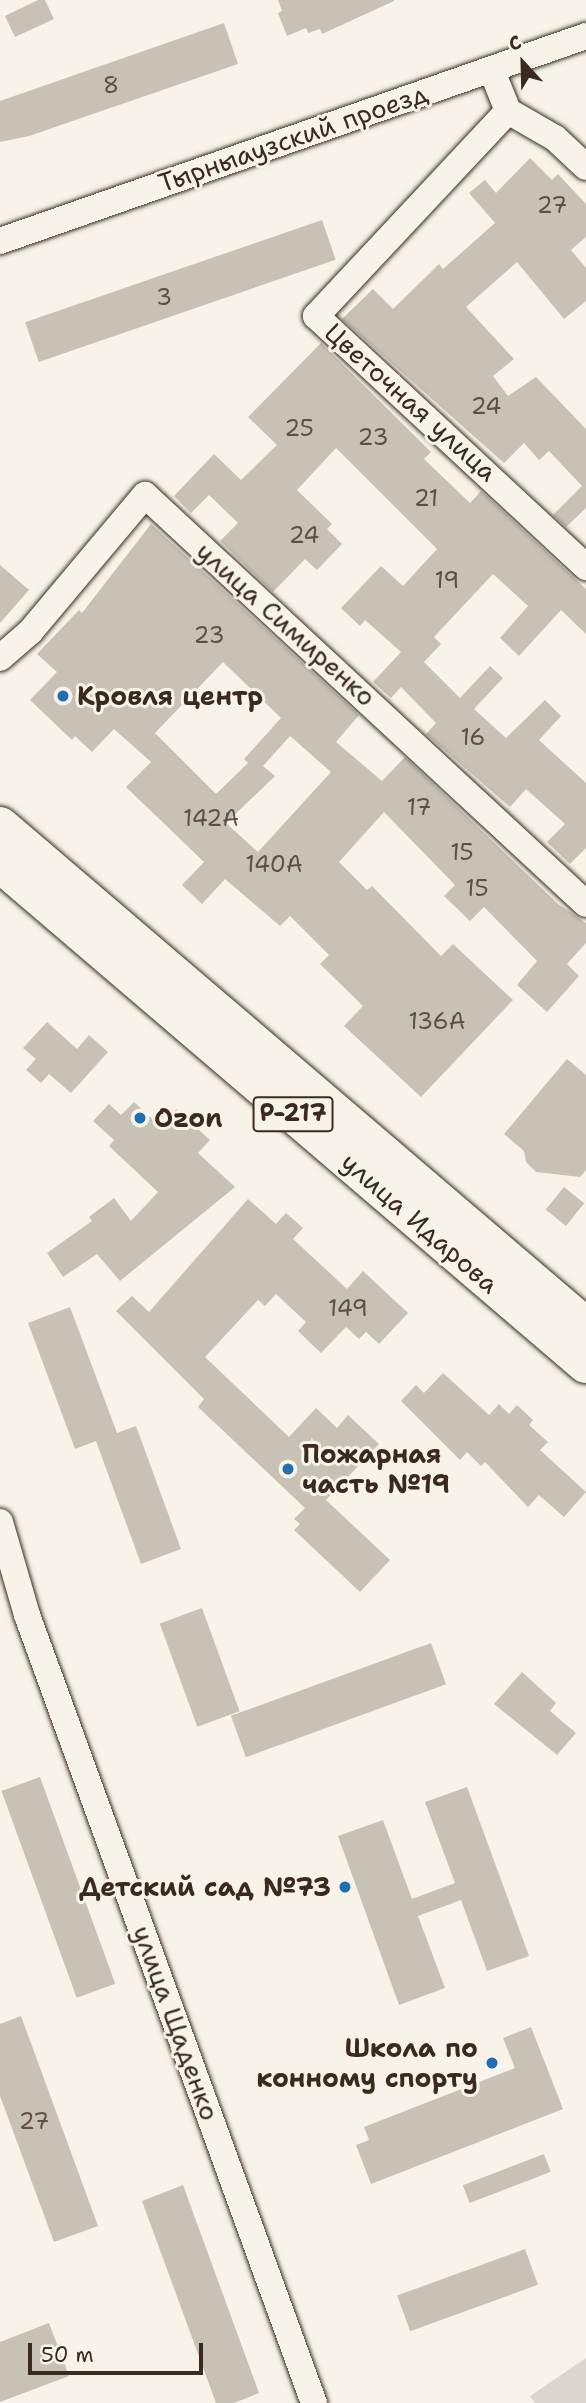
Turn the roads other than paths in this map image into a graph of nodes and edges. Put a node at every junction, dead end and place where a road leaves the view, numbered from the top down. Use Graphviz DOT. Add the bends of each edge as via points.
graph roads {
  1 [pos="586,36"];
  2 [pos="492,71"];
  3 [pos="508,111"];
  4 [pos="586,167"];
  5 [pos="0,241"];
  6 [pos="586,567"];
  7 [pos="0,658"];
  8 [pos="0,826"];
  9 [pos="0,863"];
  10 [pos="586,904"];
  11 [pos="586,1327"];
  12 [pos="586,1364"];
  13 [pos="0,1522"];
  14 [pos="314,2403"];
  1 -- 2 [label="street, Тырныаузский проезд"];
  2 -- 3 [label="street"];
  2 -- 5 [label="street, Тырныаузский проезд"];
  3 -- 4 [label="street" via="555,138"];
  3 -- 6 [label="street, Цветочная улица" via="316,316"];
  7 -- 10 [label="street, улица Симиренко" via="30,632 145,495"];
  8 -- 11 [label="main road, улица Идарова / Р-217"];
  9 -- 12 [label="main road, улица Идарова / Р-217"];
  13 -- 14 [label="street, улица Щаденко" via="27,1615"];
}
